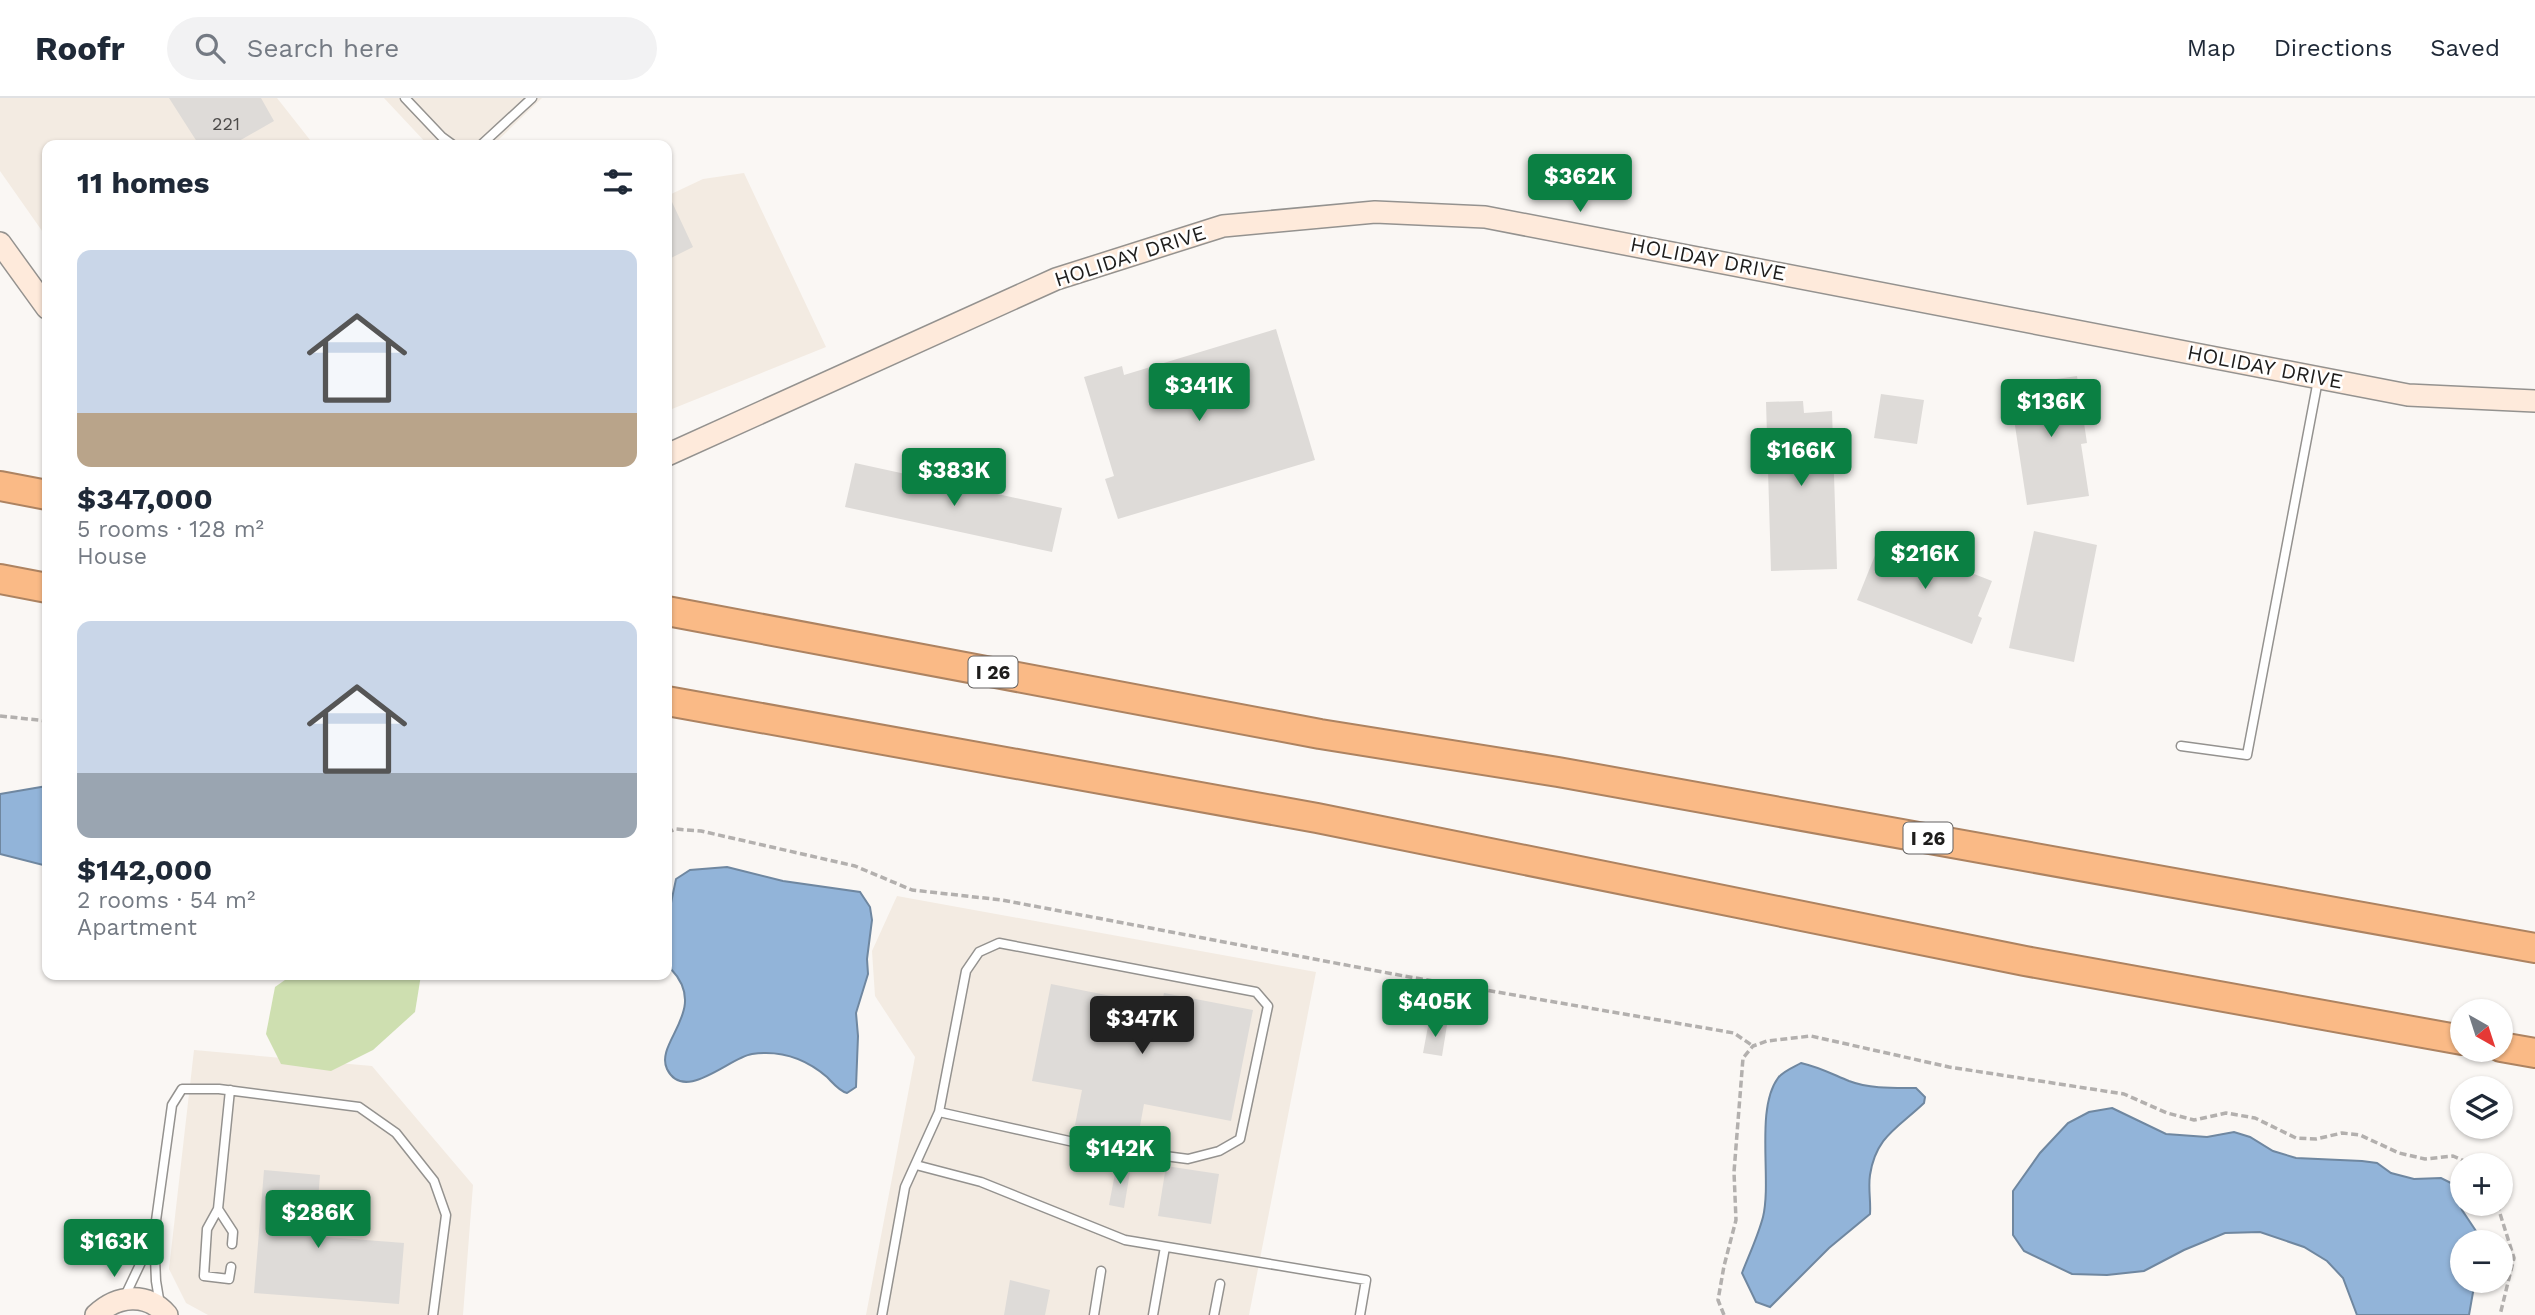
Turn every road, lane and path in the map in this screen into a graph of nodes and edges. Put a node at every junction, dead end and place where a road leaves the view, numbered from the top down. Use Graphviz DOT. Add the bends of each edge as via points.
graph roads {
  1 [pos="405,98"];
  2 [pos="532,98"];
  3 [pos="446,140"];
  4 [pos="486,140"];
  5 [pos="0,243"];
  6 [pos="42,301"];
  7 [pos="2319,377"];
  8 [pos="2535,401"];
  9 [pos="672,452"];
  10 [pos="0,486"];
  11 [pos="42,494"];
  12 [pos="0,579"];
  13 [pos="42,587"];
  14 [pos="672,612"];
  15 [pos="672,702"];
  16 [pos="0,716"];
  17 [pos="42,720"];
  18 [pos="2181,746"];
  19 [pos="672,830"];
  20 [pos="2535,947"];
  21 [pos="2450,1038"];
  22 [pos="1753,1046"];
  23 [pos="2513,1048"];
  24 [pos="2535,1053"];
  25 [pos="230,1090"];
  26 [pos="939,1112"];
  27 [pos="2450,1156"];
  28 [pos="916,1165"];
  29 [pos="218,1209"];
  30 [pos="2501,1216"];
  31 [pos="154,1235"];
  32 [pos="232,1244"];
  33 [pos="1165,1247"];
  34 [pos="231,1267"];
  35 [pos="1101,1271"];
  36 [pos="1220,1284"];
  37 [pos="123,1299"];
  38 [pos="164,1312"];
  39 [pos="96,1315"];
  40 [pos="433,1315"];
  41 [pos="882,1315"];
  42 [pos="1094,1315"];
  43 [pos="1153,1315"];
  44 [pos="1214,1315"];
  45 [pos="1360,1315"];
  46 [pos="1724,1315"];
  47 [pos="2500,1315"];
  1 -- 3 [label="lane"];
  2 -- 4 [label="lane"];
  5 -- 6 [label="main road"];
  7 -- 8 [label="main road, HOLIDAY DRIVE" via="2408,395"];
  7 -- 9 [label="main road, HOLIDAY DRIVE" via="1485,217 1375,212 1223,226 1056,279"];
  7 -- 18 [label="lane" via="2248,755"];
  10 -- 11 [label="highway"];
  12 -- 13 [label="highway"];
  14 -- 20 [label="highway, I 26" via="1320,734 1558,772"];
  15 -- 21 [label="highway" via="1317,818 2025,961"];
  16 -- 17 [label="path"];
  19 -- 22 [label="path" via="701,831 843,863 912,890 1002,900 1734,1033"];
  22 -- 27 [label="path" via="1811,1036 1949,1067 2124,1094 2194,1120 2226,1113 2255,1118 2296,1138 2360,1135 2399,1153 2425,1159"];
  22 -- 46 [label="path" via="1743,1058 1734,1172 1736,1220 1718,1300"];
  23 -- 24 [label="highway"];
  25 -- 29 [label="lane"];
  25 -- 31 [label="lane" via="182,1090 172,1105"];
  25 -- 40 [label="lane" via="359,1107 396,1133 434,1181 446,1215"];
  26 -- 26 [label="lane" via="966,971 979,952 999,943 1256,992 1268,1006 1240,1139 1219,1151 1188,1159 1096,1147"];
  26 -- 28 [label="lane"];
  28 -- 33 [label="lane" via="981,1182 1125,1240"];
  28 -- 41 [label="lane" via="905,1187"];
  29 -- 32 [label="lane" via="233,1231"];
  29 -- 34 [label="lane" via="207,1229 204,1276 229,1279"];
  30 -- 47 [label="path" via="2514,1258"];
  31 -- 37 [label="lane"];
  31 -- 38 [label="lane" via="156,1282"];
  33 -- 43 [label="lane"];
  33 -- 45 [label="lane" via="1366,1280"];
  35 -- 42 [label="lane"];
  36 -- 44 [label="lane"];
  37 -- 38 [label="main road" via="148,1301"];
  37 -- 39 [label="main road"];
}
